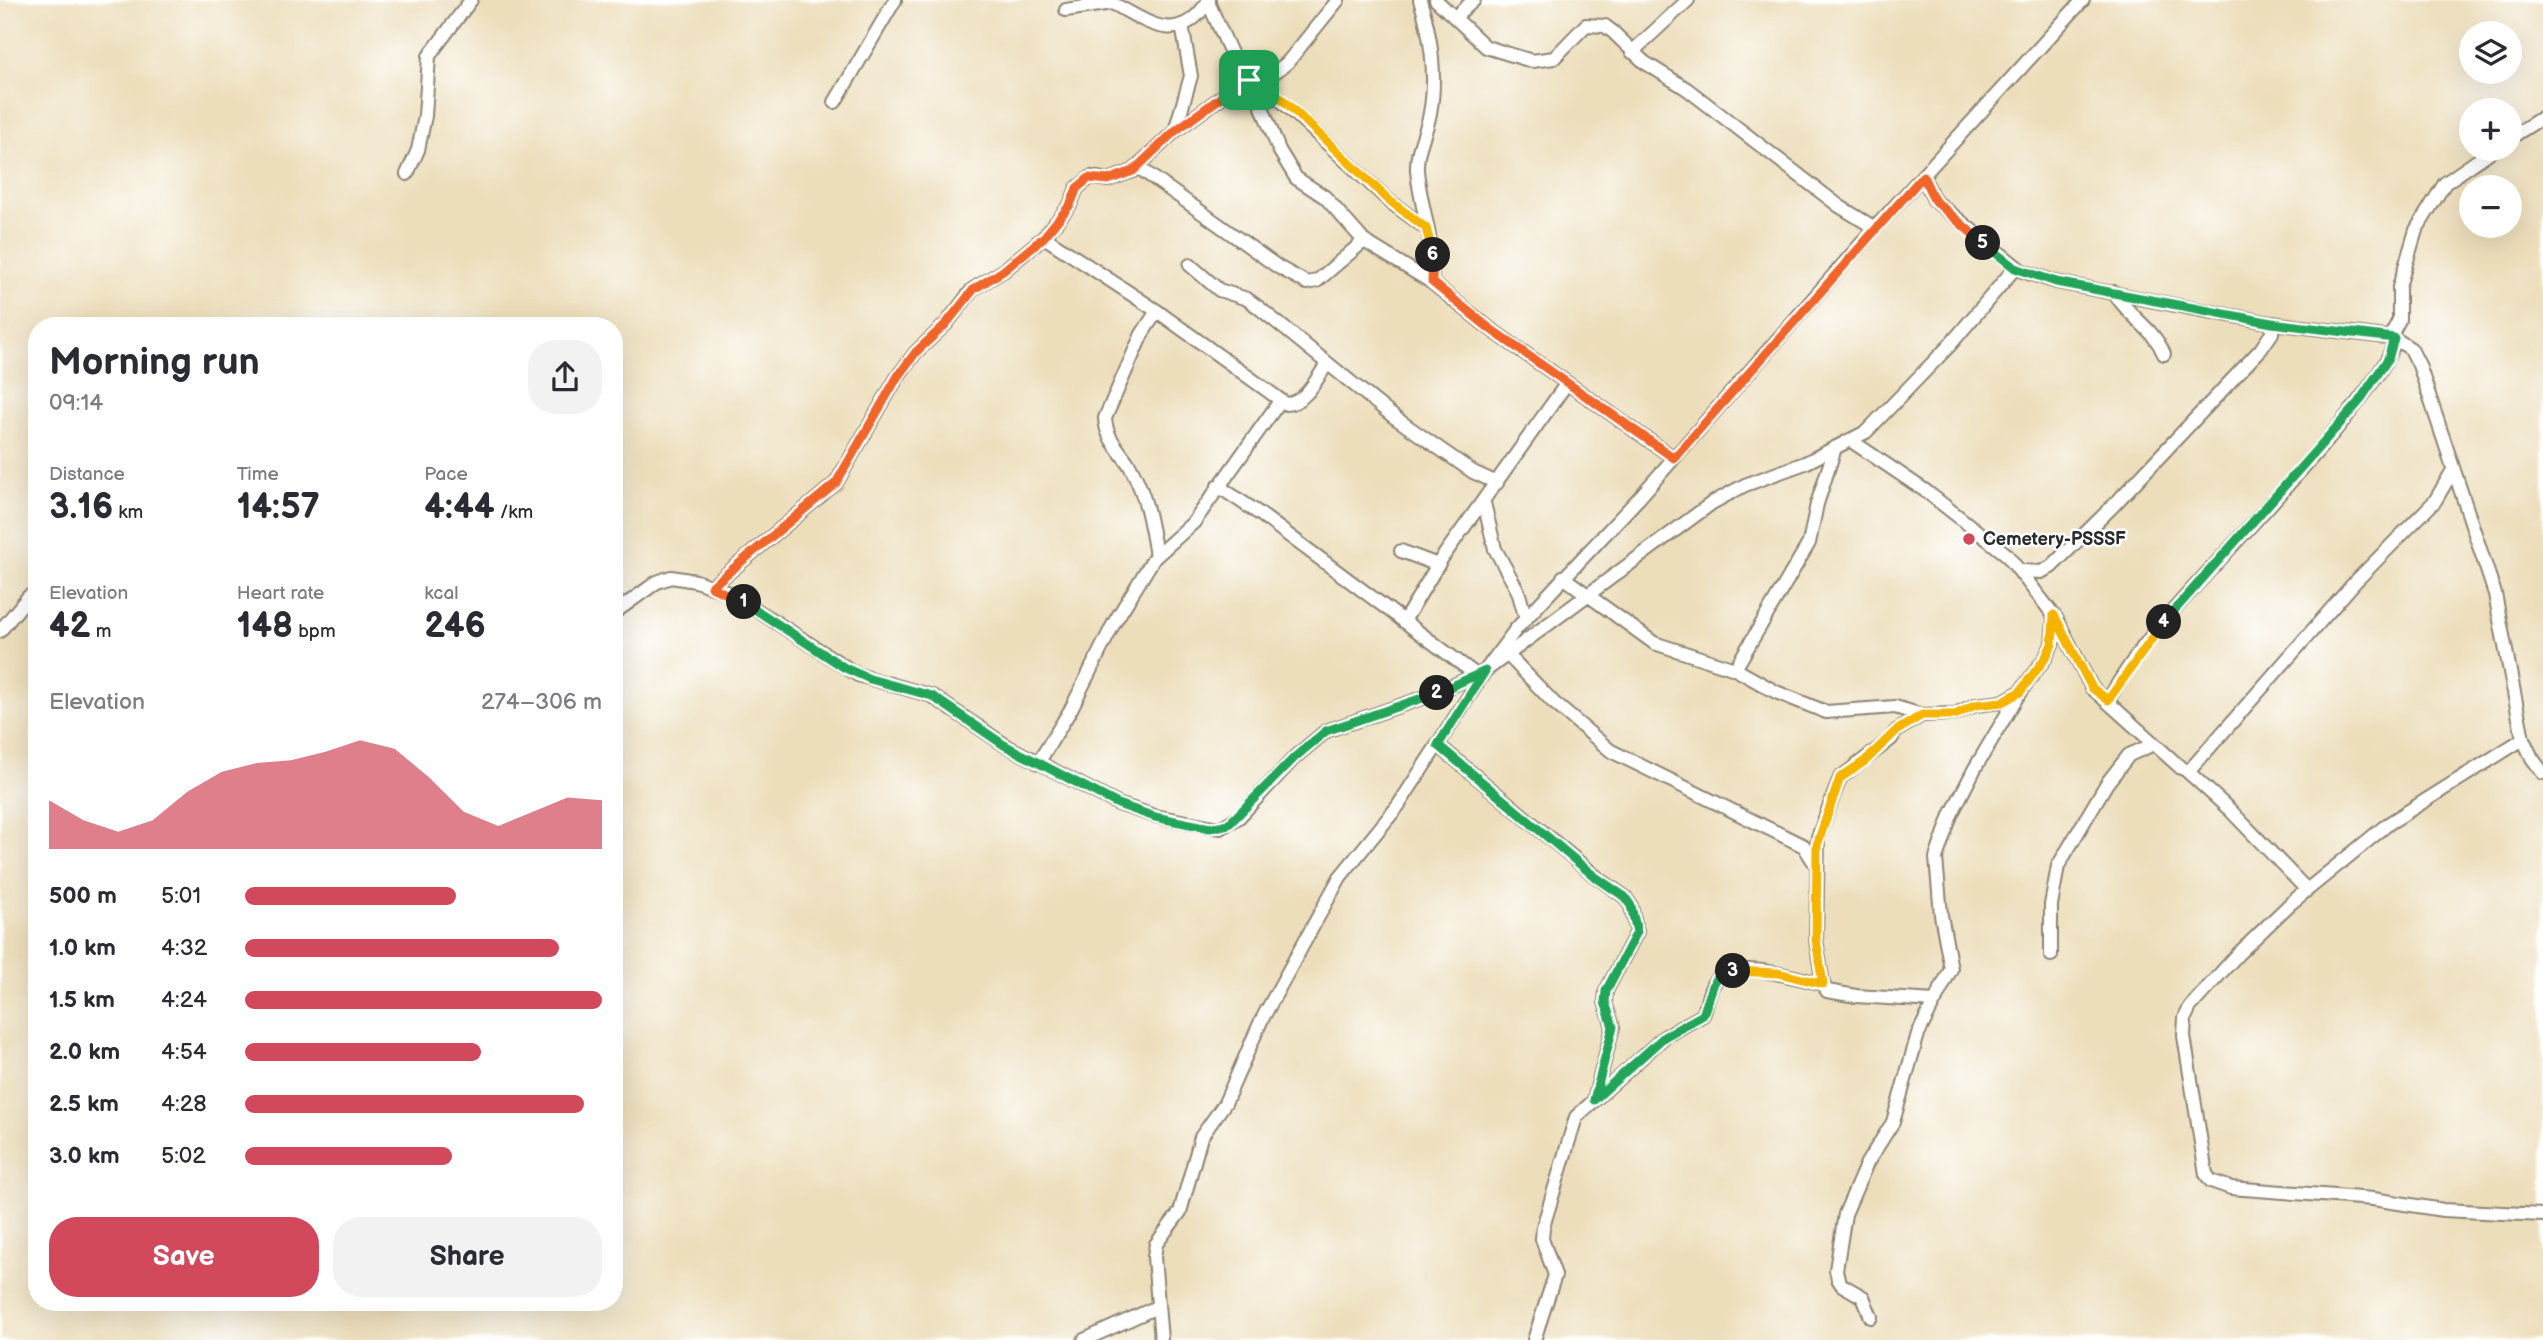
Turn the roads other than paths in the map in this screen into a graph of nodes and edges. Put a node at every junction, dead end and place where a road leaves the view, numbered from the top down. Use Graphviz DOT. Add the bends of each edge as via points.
graph roads {
  1 [pos="471,0"];
  2 [pos="895,0"];
  3 [pos="1338,0"];
  4 [pos="1420,0"];
  5 [pos="1436,0"];
  6 [pos="1474,0"];
  7 [pos="1688,0"];
  8 [pos="2082,0"];
  9 [pos="1209,1"];
  10 [pos="1066,10"];
  11 [pos="1455,17"];
  12 [pos="1182,25"];
  13 [pos="1632,52"];
  14 [pos="1253,79"];
  15 [pos="835,102"];
  16 [pos="2543,117"];
  17 [pos="2522,130"];
  18 [pos="1175,131"];
  19 [pos="2477,161"];
  20 [pos="1138,167"];
  21 [pos="407,174"];
  22 [pos="1923,176"];
  23 [pos="1426,228"];
  24 [pos="1875,228"];
  25 [pos="1044,237"];
  26 [pos="1364,241"];
  27 [pos="1190,265"];
  28 [pos="2015,268"];
  29 [pos="1432,282"];
  30 [pos="2114,292"];
  31 [pos="1157,311"];
  32 [pos="2272,323"];
  33 [pos="2392,337"];
  34 [pos="2164,354"];
  35 [pos="1327,364"];
  36 [pos="1567,383"];
  37 [pos="1280,401"];
  38 [pos="1850,440"];
  39 [pos="1835,448"];
  40 [pos="1674,458"];
  41 [pos="2453,470"];
  42 [pos="1497,483"];
  43 [pos="1218,486"];
  44 [pos="1484,503"];
  45 [pos="1401,551"];
  46 [pos="1156,556"];
  47 [pos="1438,565"];
  48 [pos="2023,571"];
  49 [pos="1563,577"];
  50 [pos="711,587"];
  51 [pos="28,597"];
  52 [pos="1588,598"];
  53 [pos="623,606"];
  54 [pos="2054,615"];
  55 [pos="1526,619"];
  56 [pos="1404,621"];
  57 [pos="0,631"];
  58 [pos="1508,656"];
  59 [pos="1735,669"];
  60 [pos="1480,673"];
  61 [pos="2020,692"];
  62 [pos="2108,700"];
  63 [pos="1922,715"];
  64 [pos="2524,738"];
  65 [pos="2154,744"];
  66 [pos="1438,745"];
  67 [pos="1038,763"];
  68 [pos="2187,771"];
  69 [pos="2543,773"];
  70 [pos="1816,866"];
  71 [pos="2307,890"];
  72 [pos="2051,954"];
  73 [pos="1823,984"];
  74 [pos="1935,1001"];
  75 [pos="1594,1100"];
  76 [pos="2543,1215"];
  77 [pos="1157,1307"];
  78 [pos="1871,1317"];
  79 [pos="1084,1340"];
  80 [pos="1161,1340"];
  81 [pos="1534,1340"];
  1 -- 21 [label="street" via="429,56 425,116"];
  2 -- 15 [label="street"];
  3 -- 14 [label="street" via="1287,63 1270,75"];
  4 -- 23 [label="street" via="1431,47 1431,110 1417,168"];
  5 -- 11 [label="street"];
  6 -- 11 [label="street"];
  7 -- 13 [label="street"];
  8 -- 22 [label="street"];
  9 -- 12 [label="street"];
  9 -- 14 [label="street" via="1231,53"];
  10 -- 12 [label="street" via="1112,3 1144,23 1170,28"];
  11 -- 13 [label="street" via="1486,47 1532,61 1554,58 1586,25 1605,26"];
  12 -- 18 [label="street" via="1191,76"];
  13 -- 24 [label="street"];
  14 -- 18 [label="street"];
  14 -- 23 [label="street" via="1397,208"];
  14 -- 26 [label="street" via="1279,150 1294,175 1325,197"];
  16 -- 17 [label="street"];
  18 -- 20 [label="street"];
  19 -- 33 [label="street" via="2445,183 2416,230 2399,287 2399,320"];
  20 -- 25 [label="street" via="1108,180 1089,178"];
  20 -- 26 [label="street" via="1307,283 1317,281"];
  22 -- 24 [label="street"];
  22 -- 28 [label="street" via="1934,200"];
  23 -- 29 [label="street" via="1434,259"];
  24 -- 40 [label="street"];
  25 -- 31 [label="street"];
  25 -- 50 [label="street" via="974,289 916,352 836,483"];
  26 -- 29 [label="street"];
  27 -- 35 [label="street" via="1219,290 1247,299"];
  28 -- 30 [label="street" via="2056,282"];
  28 -- 38 [label="street" via="1877,424"];
  29 -- 36 [label="street"];
  30 -- 32 [label="street"];
  30 -- 34 [label="street" via="2126,310 2155,335"];
  31 -- 37 [label="street"];
  31 -- 46 [label="street" via="1105,418 1115,448 1129,465 1147,504"];
  32 -- 33 [label="street"];
  32 -- 48 [label="street" via="2272,333 2261,349 2112,508 2051,568"];
  33 -- 41 [label="street" via="2411,349 2419,365"];
  33 -- 62 [label="street" via="2388,359 2358,403 2154,633"];
  35 -- 37 [label="street" via="1294,404"];
  35 -- 42 [label="street" via="1473,472"];
  36 -- 40 [label="street"];
  36 -- 42 [label="street"];
  37 -- 43 [label="street"];
  38 -- 39 [label="street"];
  38 -- 48 [label="street" via="1927,492"];
  39 -- 52 [label="street" via="1713,503"];
  39 -- 59 [label="street" via="1809,543"];
  40 -- 49 [label="street"];
  41 -- 64 [label="street" via="2495,594"];
  41 -- 68 [label="street" via="2435,501 2355,582 2193,770"];
  42 -- 44 [label="street"];
  43 -- 46 [label="street" via="1186,531"];
  43 -- 56 [label="street"];
  44 -- 47 [label="street"];
  44 -- 55 [label="street" via="1495,550 1518,591"];
  45 -- 47 [label="street"];
  46 -- 67 [label="street"];
  47 -- 56 [label="street"];
  48 -- 54 [label="street"];
  49 -- 52 [label="street"];
  49 -- 55 [label="street"];
  50 -- 53 [label="street" via="671,577"];
  50 -- 67 [label="street" via="732,594 858,675 932,696"];
  51 -- 57 [label="street"];
  52 -- 58 [label="street"];
  52 -- 59 [label="street" via="1654,643"];
  54 -- 61 [label="street" via="2052,644"];
  54 -- 62 [label="street" via="2092,688"];
  55 -- 60 [label="street"];
  56 -- 60 [label="street"];
  58 -- 60 [label="street"];
  58 -- 70 [label="street" via="1611,751 1804,846"];
  59 -- 63 [label="street" via="1826,712 1895,707"];
  60 -- 66 [label="street"];
  60 -- 67 [label="street" via="1326,731 1238,817 1220,828 1128,808"];
  61 -- 63 [label="street" via="1955,715"];
  61 -- 74 [label="street" via="1959,799 1936,858 1951,970"];
  62 -- 65 [label="street"];
  63 -- 70 [label="street" via="1840,778 1818,837"];
  64 -- 69 [label="street"];
  64 -- 71 [label="street" via="2388,824"];
  65 -- 68 [label="street"];
  65 -- 72 [label="street" via="2137,749 2115,773 2058,866 2051,905"];
  66 -- 75 [label="street" via="1631,906 1637,932 1606,991 1613,1027"];
  66 -- 77 [label="street" via="1398,806 1340,877 1261,1021 1225,1103 1201,1137 1180,1212 1155,1248"];
  68 -- 71 [label="street"];
  70 -- 73 [label="street" via="1816,940"];
  71 -- 76 [label="street" via="2208,985 2185,1018 2206,1174 2211,1181 2231,1188 2373,1199 2443,1210"];
  73 -- 74 [label="street" via="1828,990 1856,996"];
  73 -- 75 [label="street" via="1778,973 1724,974 1712,986 1703,1015 1664,1037"];
  74 -- 78 [label="street" via="1913,1047 1893,1122 1858,1180 1840,1233 1838,1279 1863,1297"];
  75 -- 81 [label="street" via="1576,1117 1546,1211 1542,1238 1555,1275"];
  77 -- 79 [label="street"];
  77 -- 80 [label="street"];
}
